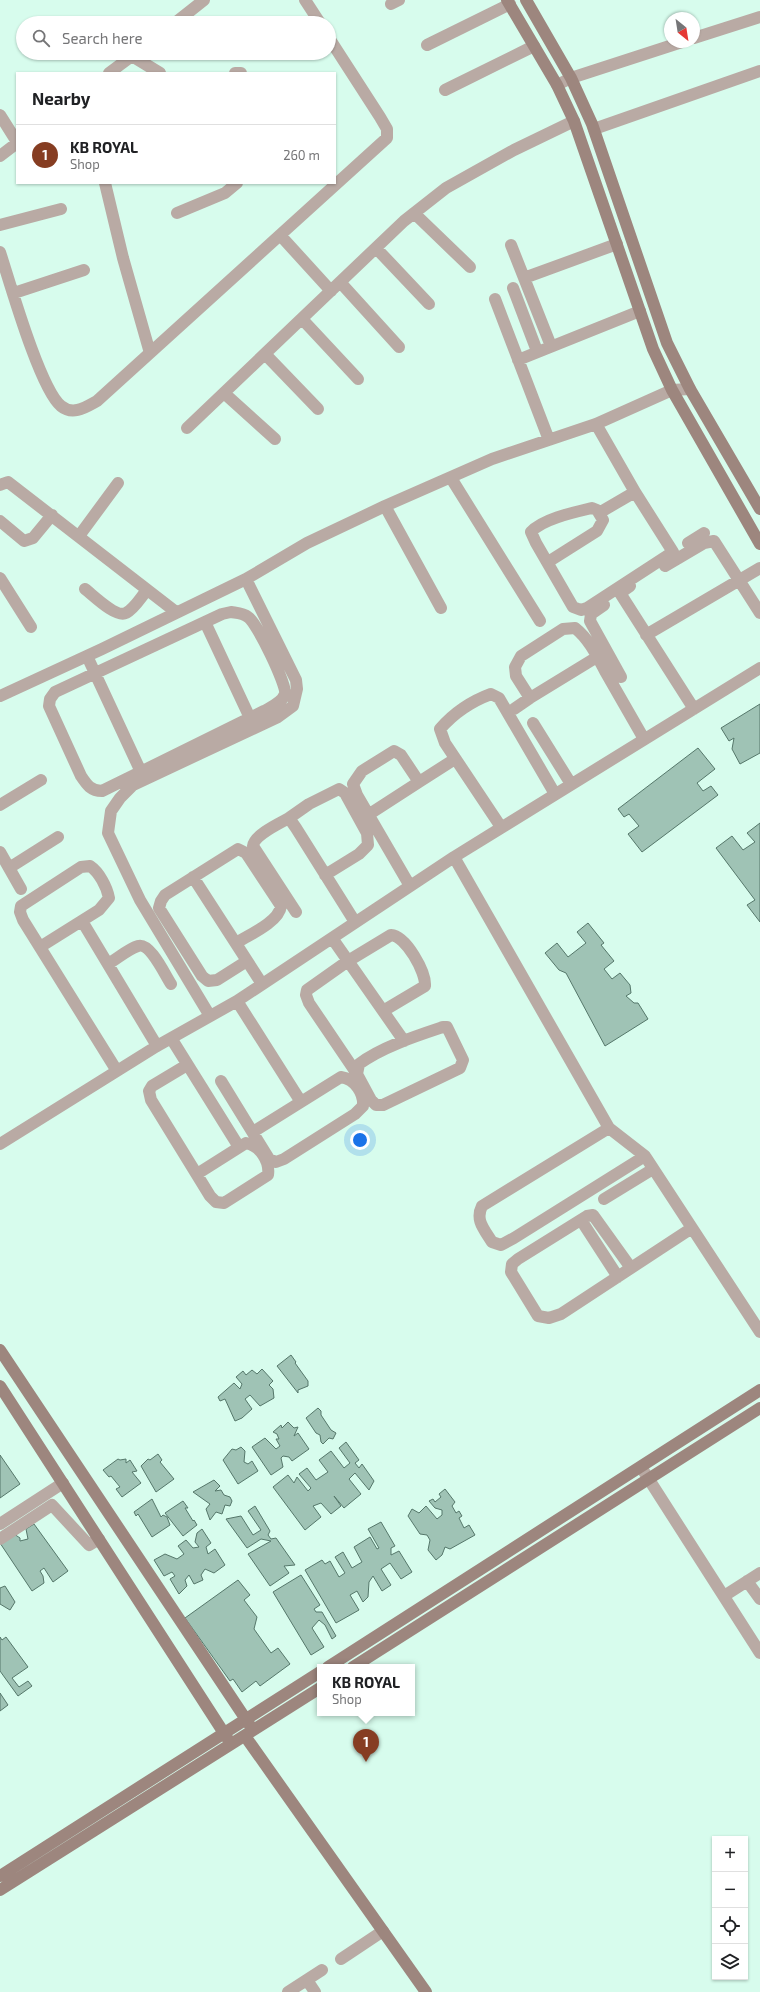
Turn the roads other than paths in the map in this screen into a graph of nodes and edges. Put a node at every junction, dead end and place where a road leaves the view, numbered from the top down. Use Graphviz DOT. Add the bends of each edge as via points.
graph roads {
  1 [pos="204,0"];
  2 [pos="305,0"];
  3 [pos="526,0"];
  4 [pos="509,2"];
  5 [pos="185,16"];
  6 [pos="315,16"];
  7 [pos="760,17"];
  8 [pos="700,36"];
  9 [pos="427,45"];
  10 [pos="534,46"];
  11 [pos="664,48"];
  12 [pos="336,49"];
  13 [pos="127,60"];
  14 [pos="141,60"];
  15 [pos="760,71"];
  16 [pos="110,72"];
  17 [pos="159,72"];
  18 [pos="571,78"];
  19 [pos="557,85"];
  20 [pos="445,90"];
  21 [pos="0,115"];
  22 [pos="574,121"];
  23 [pos="594,129"];
  24 [pos="16,140"];
  25 [pos="16,143"];
  26 [pos="0,156"];
  27 [pos="105,184"];
  28 [pos="236,184"];
  29 [pos="61,209"];
  30 [pos="177,213"];
  31 [pos="414,213"];
  32 [pos="0,224"];
  33 [pos="280,235"];
  34 [pos="617,244"];
  35 [pos="511,246"];
  36 [pos="376,248"];
  37 [pos="0,252"];
  38 [pos="470,267"];
  39 [pos="84,270"];
  40 [pos="524,278"];
  41 [pos="340,282"];
  42 [pos="513,288"];
  43 [pos="331,292"];
  44 [pos="14,294"];
  45 [pos="495,299"];
  46 [pos="429,304"];
  47 [pos="640,311"];
  48 [pos="302,319"];
  49 [pos="551,346"];
  50 [pos="399,347"];
  51 [pos="537,351"];
  52 [pos="150,353"];
  53 [pos="265,354"];
  54 [pos="518,360"];
  55 [pos="358,378"];
  56 [pos="690,389"];
  57 [pos="672,390"];
  58 [pos="224,393"];
  59 [pos="318,409"];
  60 [pos="596,424"];
  61 [pos="188,428"];
  62 [pos="275,439"];
  63 [pos="549,440"];
  64 [pos="451,478"];
  65 [pos="118,483"];
  66 [pos="0,485"];
  67 [pos="635,492"];
  68 [pos="386,506"];
  69 [pos="760,509"];
  70 [pos="599,513"];
  71 [pos="52,516"];
  72 [pos="0,521"];
  73 [pos="704,533"];
  74 [pos="79,536"];
  75 [pos="760,544"];
  76 [pos="673,552"];
  77 [pos="548,562"];
  78 [pos="760,568"];
  79 [pos="0,578"];
  80 [pos="246,579"];
  81 [pos="740,580"];
  82 [pos="85,589"];
  83 [pos="147,590"];
  84 [pos="620,593"];
  85 [pos="441,608"];
  86 [pos="176,612"];
  87 [pos="760,613"];
  88 [pos="540,620"];
  89 [pos="205,622"];
  90 [pos="31,627"];
  91 [pos="646,634"];
  92 [pos="87,656"];
  93 [pos="597,657"];
  94 [pos="760,668"];
  95 [pos="95,674"];
  96 [pos="621,677"];
  97 [pos="1,694"];
  98 [pos="530,698"];
  99 [pos="514,709"];
  100 [pos="694,709"];
  101 [pos="250,718"];
  102 [pos="533,723"];
  103 [pos="644,739"];
  104 [pos="455,759"];
  105 [pos="141,772"];
  106 [pos="41,780"];
  107 [pos="419,782"];
  108 [pos="571,784"];
  109 [pos="555,794"];
  110 [pos="0,805"];
  111 [pos="368,815"];
  112 [pos="289,818"];
  113 [pos="501,827"];
  114 [pos="58,837"];
  115 [pos="0,852"];
  116 [pos="454,856"];
  117 [pos="9,868"];
  118 [pos="325,875"];
  119 [pos="193,877"];
  120 [pos="410,886"];
  121 [pos="21,889"];
  122 [pos="296,912"];
  123 [pos="82,921"];
  124 [pos="355,922"];
  125 [pos="332,938"];
  126 [pos="236,943"];
  127 [pos="40,947"];
  128 [pos="247,961"];
  129 [pos="348,961"];
  130 [pos="108,964"];
  131 [pos="171,984"];
  132 [pos="262,984"];
  133 [pos="237,1001"];
  134 [pos="383,1011"];
  135 [pos="210,1016"];
  136 [pos="171,1038"];
  137 [pos="404,1042"];
  138 [pos="158,1046"];
  139 [pos="187,1065"];
  140 [pos="117,1071"];
  141 [pos="358,1074"];
  142 [pos="221,1081"];
  143 [pos="301,1102"];
  144 [pos="610,1128"];
  145 [pos="253,1132"];
  146 [pos="0,1144"];
  147 [pos="239,1147"];
  148 [pos="645,1156"];
  149 [pos="653,1169"];
  150 [pos="197,1174"];
  151 [pos="604,1199"];
  152 [pos="581,1220"];
  153 [pos="692,1228"];
  154 [pos="631,1268"];
  155 [pos="618,1277"];
  156 [pos="760,1332"];
  157 [pos="0,1350"];
  158 [pos="0,1386"];
  159 [pos="760,1390"];
  160 [pos="760,1408"];
  161 [pos="641,1467"];
  162 [pos="649,1479"];
  163 [pos="63,1483"];
  164 [pos="43,1496"];
  165 [pos="52,1505"];
  166 [pos="0,1524"];
  167 [pos="0,1539"];
  168 [pos="99,1539"];
  169 [pos="760,1573"];
  170 [pos="747,1581"];
  171 [pos="724,1596"];
  172 [pos="760,1599"];
  173 [pos="760,1653"];
  174 [pos="333,1664"];
  175 [pos="358,1664"];
  176 [pos="317,1674"];
  177 [pos="317,1690"];
  178 [pos="246,1720"];
  179 [pos="224,1732"];
  180 [pos="249,1733"];
  181 [pos="231,1744"];
  182 [pos="0,1876"];
  183 [pos="0,1890"];
  184 [pos="383,1931"];
  185 [pos="341,1959"];
  186 [pos="322,1970"];
  187 [pos="307,1980"];
  188 [pos="288,1992"];
  189 [pos="315,1992"];
  190 [pos="426,1992"];
  1 -- 5 [label="street"];
  2 -- 6 [label="street"];
  3 -- 18 [label="street"];
  4 -- 9 [label="street"];
  4 -- 10 [label="street"];
  7 -- 8 [label="street"];
  10 -- 19 [label="street"];
  10 -- 20 [label="street"];
  11 -- 18 [label="street"];
  12 -- 33 [label="street" via="387,129 387,138"];
  13 -- 16 [label="street"];
  14 -- 17 [label="street"];
  15 -- 23 [label="street"];
  18 -- 19 [label="street"];
  18 -- 23 [label="street"];
  19 -- 22 [label="street"];
  21 -- 24 [label="street"];
  22 -- 31 [label="street" via="514,150 446,188"];
  22 -- 34 [label="street"];
  23 -- 56 [label="street" via="667,343"];
  25 -- 26 [label="street"];
  27 -- 52 [label="street"];
  28 -- 30 [label="street" via="225,193"];
  29 -- 32 [label="street"];
  31 -- 36 [label="street"];
  31 -- 38 [label="street"];
  33 -- 43 [label="street"];
  33 -- 52 [label="street"];
  34 -- 40 [label="street"];
  34 -- 47 [label="street"];
  35 -- 40 [label="street"];
  36 -- 41 [label="street"];
  36 -- 46 [label="street"];
  37 -- 44 [label="street"];
  39 -- 44 [label="street"];
  40 -- 49 [label="street"];
  41 -- 43 [label="street"];
  41 -- 50 [label="street"];
  42 -- 51 [label="street"];
  43 -- 48 [label="street"];
  44 -- 52 [label="street" via="32,349 51,394 61,406 71,411 81,410 97,401"];
  45 -- 54 [label="street"];
  47 -- 49 [label="street"];
  47 -- 57 [label="street" via="653,349"];
  48 -- 53 [label="street"];
  48 -- 55 [label="street"];
  49 -- 51 [label="street"];
  51 -- 54 [label="street"];
  53 -- 58 [label="street"];
  53 -- 59 [label="street"];
  54 -- 63 [label="street"];
  56 -- 57 [label="street"];
  56 -- 69 [label="street"];
  57 -- 60 [label="street"];
  57 -- 75 [label="street"];
  58 -- 61 [label="street"];
  58 -- 62 [label="street"];
  60 -- 63 [label="street"];
  60 -- 67 [label="street"];
  63 -- 64 [label="street" via="492,459"];
  64 -- 68 [label="street"];
  64 -- 88 [label="street"];
  65 -- 74 [label="street"];
  66 -- 71 [label="street" via="8,482"];
  67 -- 70 [label="street"];
  67 -- 76 [label="street"];
  68 -- 80 [label="street" via="307,543"];
  68 -- 85 [label="street"];
  70 -- 77 [label="street" via="603,520 597,531"];
  70 -- 77 [label="street" via="592,508 535,527 531,532"];
  71 -- 72 [label="street" via="33,538 24,541"];
  71 -- 74 [label="street"];
  73 -- 76 [label="street"];
  74 -- 83 [label="street"];
  76 -- 77 [label="street" via="581,610 573,607"];
  78 -- 81 [label="street"];
  79 -- 90 [label="street"];
  80 -- 86 [label="street"];
  80 -- 135 [label="street" via="296,680 298,689 293,706 278,717 133,785 111,811 108,833 140,900"];
  81 -- 84 [label="street" via="714,541 704,543"];
  81 -- 87 [label="street"];
  81 -- 91 [label="street"];
  82 -- 83 [label="street" via="116,614 125,614"];
  83 -- 86 [label="street"];
  84 -- 91 [label="street"];
  84 -- 96 [label="street" via="591,614 590,621"];
  86 -- 92 [label="street"];
  89 -- 95 [label="street"];
  89 -- 101 [label="street"];
  89 -- 101 [label="street" via="226,613 241,613 249,618 259,631 285,693 274,706"];
  91 -- 100 [label="street"];
  92 -- 95 [label="street"];
  92 -- 97 [label="street"];
  93 -- 98 [label="street"];
  93 -- 98 [label="street" via="582,633 575,628 563,629 521,656 515,667 516,676"];
  93 -- 103 [label="street"];
  94 -- 100 [label="street"];
  95 -- 105 [label="street"];
  95 -- 105 [label="street" via="55,692 49,706 81,776 88,787 102,791"];
  98 -- 99 [label="street"];
  100 -- 103 [label="street"];
  101 -- 105 [label="street"];
  102 -- 108 [label="street"];
  103 -- 108 [label="street"];
  104 -- 107 [label="street"];
  104 -- 109 [label="street" via="440,730 449,718 491,694 499,698"];
  104 -- 113 [label="street"];
  106 -- 110 [label="street"];
  107 -- 111 [label="street"];
  107 -- 111 [label="street" via="401,755 394,751 362,771 353,784"];
  108 -- 109 [label="street"];
  109 -- 113 [label="street"];
  111 -- 120 [label="street"];
  112 -- 118 [label="street"];
  112 -- 118 [label="street" via="330,792 339,789 344,793 367,833 368,845 359,854"];
  112 -- 122 [label="street" via="258,837 253,846"];
  113 -- 116 [label="street"];
  114 -- 117 [label="street"];
  115 -- 117 [label="street"];
  116 -- 120 [label="street"];
  116 -- 144 [label="street"];
  117 -- 121 [label="street"];
  118 -- 124 [label="street"];
  119 -- 126 [label="street"];
  119 -- 126 [label="street" via="238,849 246,853 281,906 274,920"];
  119 -- 128 [label="street" via="160,901 162,916 202,976 208,981 217,980"];
  120 -- 124 [label="street"];
  123 -- 127 [label="street"];
  123 -- 127 [label="street" via="99,910 109,898 108,891 95,869 90,866 81,867 21,906 20,912"];
  123 -- 130 [label="street"];
  124 -- 125 [label="street"];
  125 -- 129 [label="street"];
  125 -- 132 [label="street"];
  126 -- 128 [label="street"];
  127 -- 140 [label="street"];
  128 -- 132 [label="street"];
  129 -- 134 [label="street"];
  129 -- 134 [label="street" via="391,934 404,940 420,967 425,986"];
  129 -- 141 [label="street" via="307,990 306,995"];
  130 -- 131 [label="street" via="138,946 144,946 150,950"];
  130 -- 138 [label="street"];
  132 -- 133 [label="street"];
  133 -- 135 [label="street"];
  133 -- 143 [label="street"];
  134 -- 137 [label="street"];
  135 -- 136 [label="street"];
  136 -- 138 [label="street"];
  136 -- 139 [label="street"];
  137 -- 141 [label="street" via="366,1059 359,1064"];
  137 -- 141 [label="street" via="448,1027 463,1060 460,1068 383,1105 376,1105 371,1100"];
  138 -- 140 [label="street"];
  139 -- 147 [label="street"];
  139 -- 150 [label="street" via="152,1086 149,1091 151,1100"];
  140 -- 146 [label="street"];
  142 -- 145 [label="street"];
  143 -- 145 [label="street"];
  143 -- 145 [label="street" via="342,1077 353,1081 363,1099 363,1106 355,1114 284,1160 276,1162 269,1160"];
  144 -- 148 [label="street"];
  144 -- 148 [label="street" via="482,1206 478,1212 479,1220 492,1242 501,1245 514,1238"];
  147 -- 150 [label="street"];
  147 -- 150 [label="street" via="246,1143 259,1149 269,1167 268,1175 224,1203 216,1202 210,1196"];
  148 -- 149 [label="street"];
  149 -- 151 [label="street"];
  149 -- 153 [label="street"];
  152 -- 154 [label="street" via="593,1215"];
  152 -- 155 [label="street"];
  152 -- 155 [label="street" via="512,1264 511,1272 538,1316 549,1318 561,1314"];
  153 -- 154 [label="street"];
  153 -- 156 [label="street"];
  154 -- 155 [label="street"];
  157 -- 178 [label="street"];
  158 -- 163 [label="street"];
  159 -- 161 [label="street"];
  160 -- 162 [label="street"];
  161 -- 162 [label="street"];
  161 -- 174 [label="street"];
  162 -- 171 [label="street"];
  162 -- 175 [label="street"];
  163 -- 164 [label="street"];
  163 -- 168 [label="street"];
  164 -- 165 [label="street"];
  164 -- 166 [label="street"];
  165 -- 167 [label="street"];
  165 -- 168 [label="street" via="89,1545"];
  168 -- 179 [label="street"];
  169 -- 170 [label="street"];
  170 -- 171 [label="street"];
  170 -- 172 [label="street"];
  171 -- 173 [label="street"];
  176 -- 178 [label="street"];
  177 -- 180 [label="street"];
  178 -- 179 [label="street"];
  178 -- 180 [label="street"];
  179 -- 181 [label="street"];
  179 -- 182 [label="street"];
  180 -- 181 [label="street"];
  180 -- 184 [label="street"];
  181 -- 183 [label="street"];
  184 -- 185 [label="street"];
  184 -- 190 [label="street"];
  186 -- 187 [label="street"];
  187 -- 188 [label="street"];
  187 -- 189 [label="street"];
}
